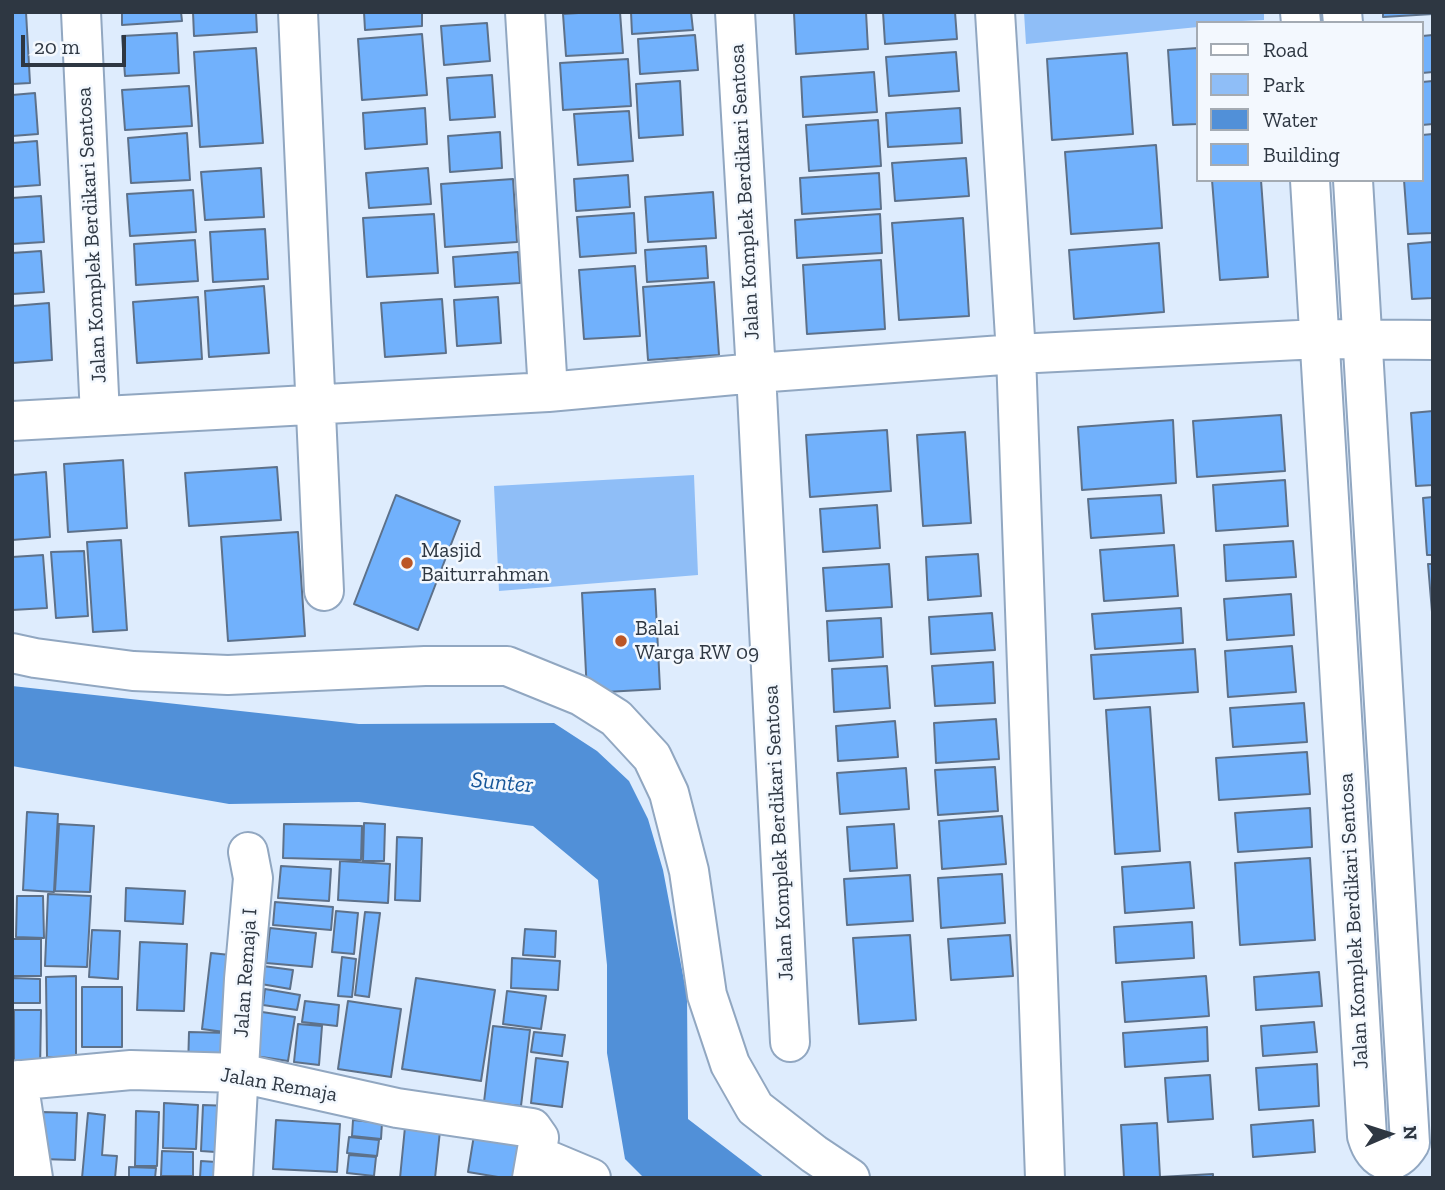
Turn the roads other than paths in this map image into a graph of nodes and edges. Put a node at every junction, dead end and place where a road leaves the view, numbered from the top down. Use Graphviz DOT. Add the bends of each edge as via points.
graph roads {
  1 [pos="81,12"];
  2 [pos="298,12"];
  3 [pos="525,12"];
  4 [pos="734,12"];
  5 [pos="995,12"];
  6 [pos="1310,182"];
  7 [pos="1353,182"];
  8 [pos="1362,338"];
  9 [pos="1319,339"];
  10 [pos="1433,340"];
  11 [pos="1016,354"];
  12 [pos="756,373"];
  13 [pos="548,392"];
  14 [pos="317,404"];
  15 [pos="100,416"];
  16 [pos="12,421"];
  17 [pos="324,591"];
  18 [pos="12,653"];
  19 [pos="248,852"];
  20 [pos="790,1042"];
  21 [pos="240,1073"];
  22 [pos="15,1081"];
  23 [pos="536,1157"];
  24 [pos="33,1178"];
  25 [pos="233,1178"];
  26 [pos="591,1178"];
  27 [pos="850,1178"];
  28 [pos="1045,1178"];
  1 -- 15 [label="street, Jalan Komplek Berdikari Sentosa"];
  2 -- 14 [label="street"];
  3 -- 13 [label="street"];
  4 -- 12 [label="street, Jalan Komplek Berdikari Sentosa"];
  5 -- 11 [label="street"];
  6 -- 9 [label="street, Jalan Komplek Berdikari Sentosa"];
  7 -- 8 [label="street, Jalan Komplek Berdikari Sentosa"];
  8 -- 9 [label="street"];
  8 -- 9 [label="street, Jalan Komplek Berdikari Sentosa" via="1410,1143 1404,1153 1386,1160 1371,1150 1367,1136"];
  8 -- 10 [label="street"];
  9 -- 11 [label="street"];
  11 -- 12 [label="street"];
  11 -- 28 [label="street"];
  12 -- 13 [label="street"];
  12 -- 20 [label="street, Jalan Komplek Berdikari Sentosa"];
  13 -- 14 [label="street"];
  14 -- 15 [label="street"];
  14 -- 17 [label="street"];
  15 -- 16 [label="street"];
  18 -- 27 [label="street" via="133,671 228,676 506,666 604,710 652,757 669,793 689,872 707,995 730,1065 755,1108"];
  19 -- 21 [label="street, Jalan Remaja I" via="253,878"];
  21 -- 22 [label="street, Jalan Remaja" via="131,1070"];
  21 -- 23 [label="street, Jalan Remaja" via="397,1108 532,1128"];
  21 -- 25 [label="street, Jalan Remaja I"];
  22 -- 24 [label="street"];
  23 -- 26 [label="street, Jalan Remaja"];
}
